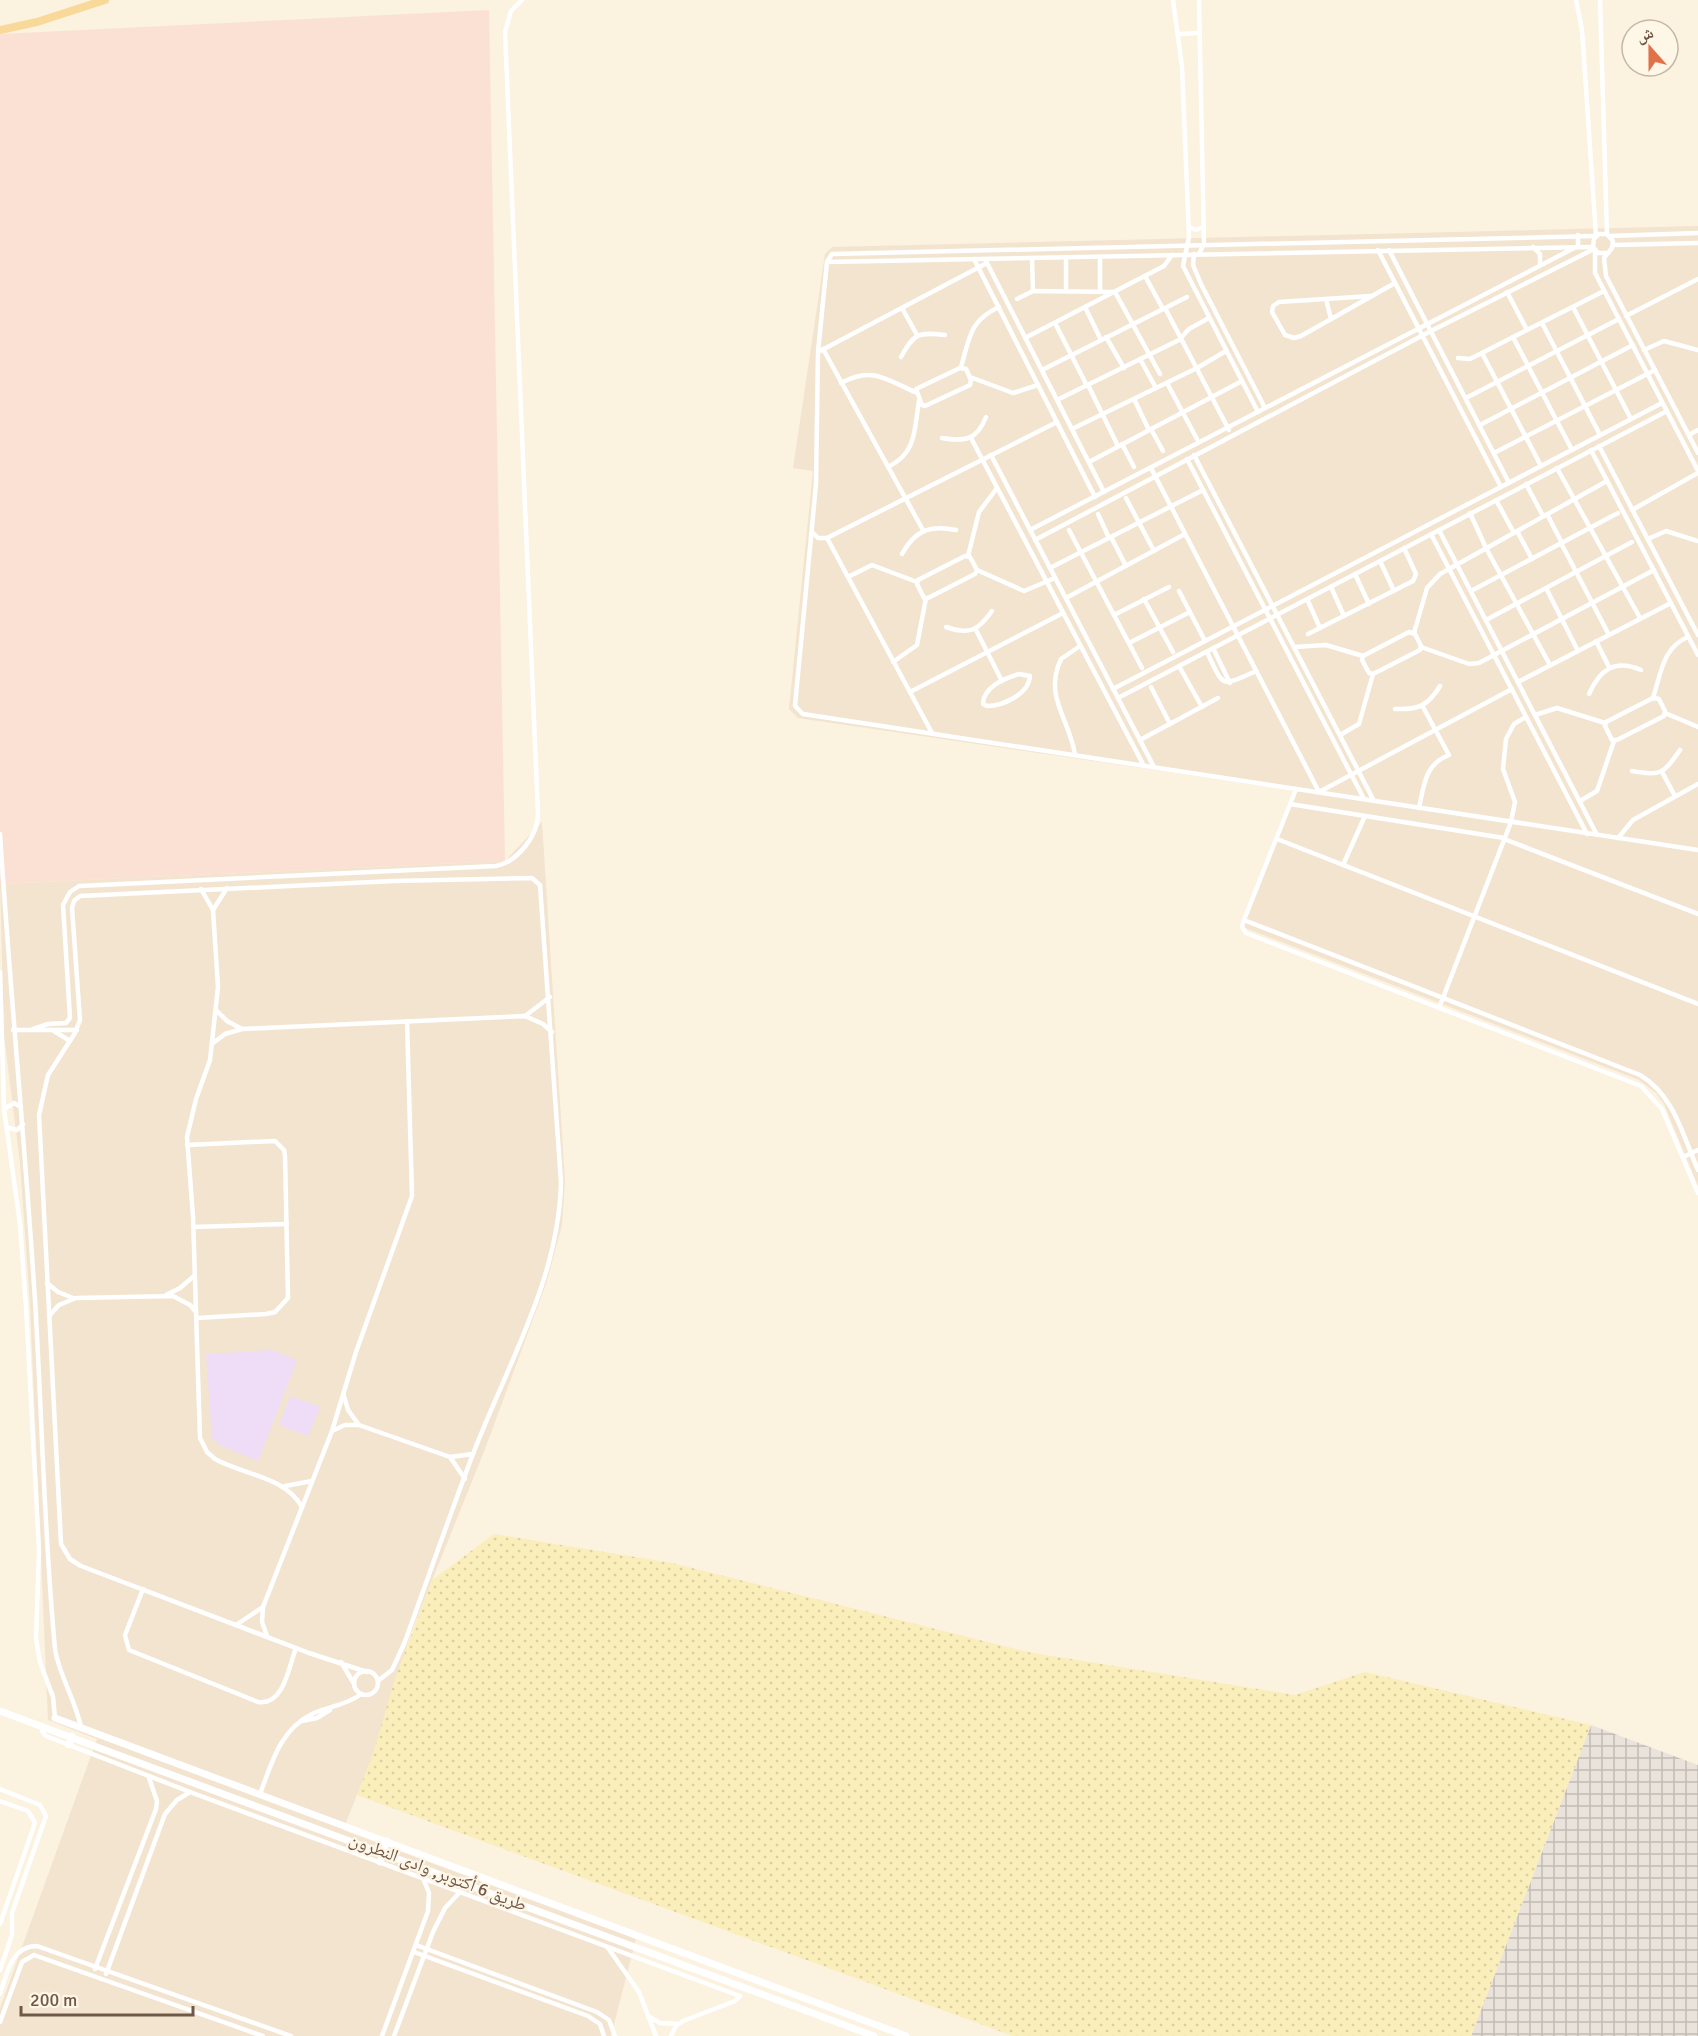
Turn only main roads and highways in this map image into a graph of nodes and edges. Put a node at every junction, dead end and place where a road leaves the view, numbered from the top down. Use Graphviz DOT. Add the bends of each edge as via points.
graph roads {
  1 [pos="105,0"];
  2 [pos="0,30"];
  1 -- 2 [label="main road"];
}
